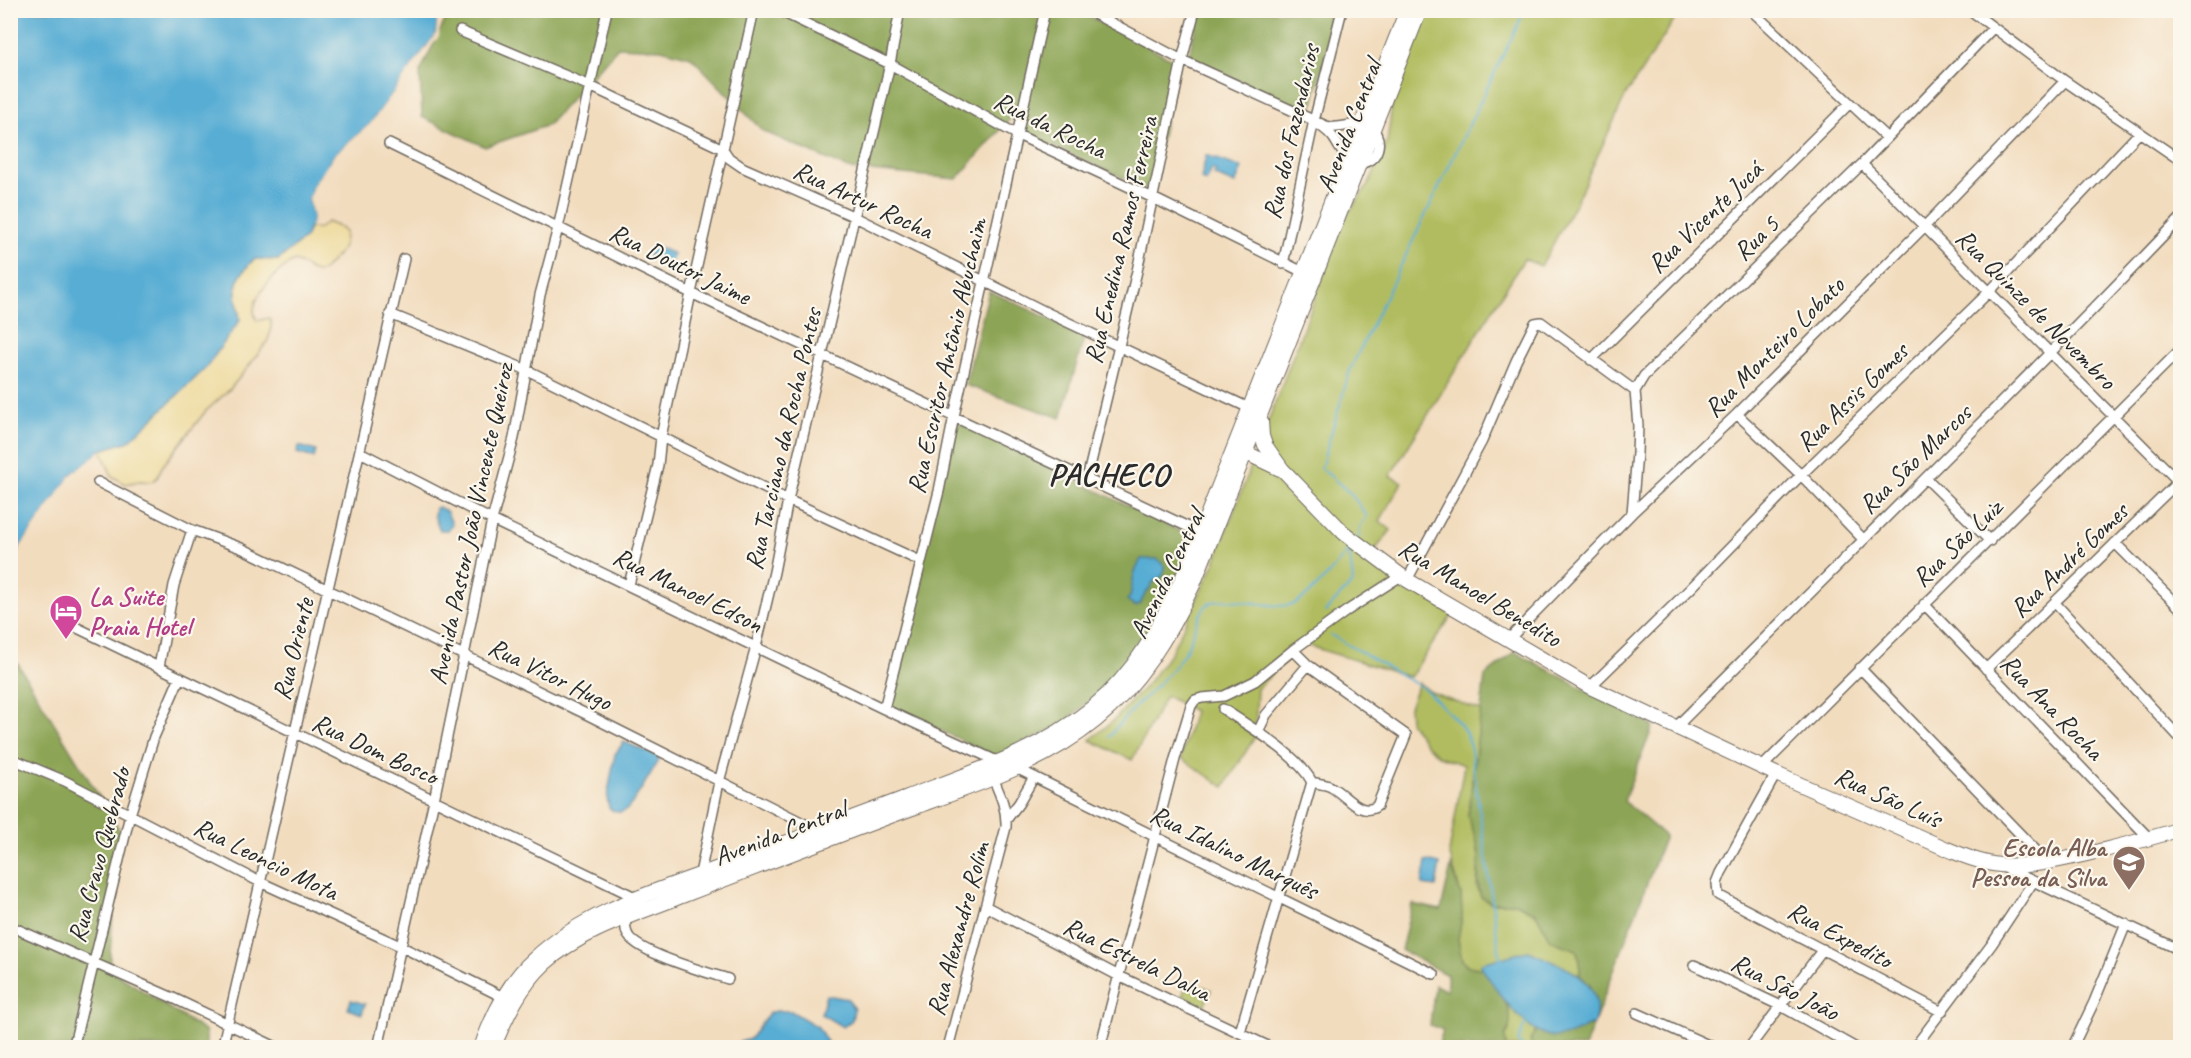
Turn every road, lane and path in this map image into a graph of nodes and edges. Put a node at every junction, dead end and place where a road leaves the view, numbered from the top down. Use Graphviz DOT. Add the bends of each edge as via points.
graph roads {
  1 [pos="606,10"];
  2 [pos="754,10"];
  3 [pos="778,10"];
  4 [pos="900,10"];
  5 [pos="1045,10"];
  6 [pos="1087,10"];
  7 [pos="1195,10"];
  8 [pos="1342,10"];
  9 [pos="1407,10"];
  10 [pos="1420,10"];
  11 [pos="1751,10"];
  12 [pos="1970,10"];
  13 [pos="1993,28"];
  14 [pos="460,31"];
  15 [pos="1182,60"];
  16 [pos="890,64"];
  17 [pos="2065,81"];
  18 [pos="590,86"];
  19 [pos="1383,89"];
  20 [pos="1849,104"];
  21 [pos="1314,121"];
  22 [pos="1366,130"];
  23 [pos="2139,132"];
  24 [pos="1018,135"];
  25 [pos="1887,138"];
  26 [pos="389,144"];
  27 [pos="723,149"];
  28 [pos="1355,158"];
  29 [pos="2181,160"];
  30 [pos="1862,164"];
  31 [pos="1153,198"];
  32 [pos="855,217"];
  33 [pos="2181,219"];
  34 [pos="1924,227"];
  35 [pos="558,228"];
  36 [pos="404,259"];
  37 [pos="1283,264"];
  38 [pos="1305,273"];
  39 [pos="985,282"];
  40 [pos="1990,291"];
  41 [pos="691,293"];
  42 [pos="390,314"];
  43 [pos="1118,346"];
  44 [pos="2181,350"];
  45 [pos="2052,353"];
  46 [pos="823,356"];
  47 [pos="1591,360"];
  48 [pos="527,370"];
  49 [pos="1635,392"];
  50 [pos="1255,412"];
  51 [pos="1737,414"];
  52 [pos="954,416"];
  53 [pos="2114,416"];
  54 [pos="661,437"];
  55 [pos="1240,450"];
  56 [pos="360,452"];
  57 [pos="1267,463"];
  58 [pos="1241,467"];
  59 [pos="1282,469"];
  60 [pos="1801,475"];
  61 [pos="1926,478"];
  62 [pos="1087,479"];
  63 [pos="98,482"];
  64 [pos="2180,482"];
  65 [pos="788,501"];
  66 [pos="1632,513"];
  67 [pos="492,520"];
  68 [pos="192,530"];
  69 [pos="1201,533"];
  70 [pos="1863,539"];
  71 [pos="1990,541"];
  72 [pos="2115,543"];
  73 [pos="920,561"];
  74 [pos="1404,578"];
  75 [pos="629,585"];
  76 [pos="329,591"];
  77 [pos="2055,603"];
  78 [pos="1924,604"];
  79 [pos="2181,608"];
  80 [pos="63,621"];
  81 [pos="1508,640"];
  82 [pos="756,647"];
  83 [pos="1293,650"];
  84 [pos="464,656"];
  85 [pos="1308,665"];
  86 [pos="159,668"];
  87 [pos="1860,668"];
  88 [pos="1986,669"];
  89 [pos="180,677"];
  90 [pos="1590,687"];
  91 [pos="884,709"];
  92 [pos="1223,709"];
  93 [pos="1676,727"];
  94 [pos="1258,732"];
  95 [pos="294,734"];
  96 [pos="2181,738"];
  97 [pos="10,758"];
  98 [pos="999,762"];
  99 [pos="1762,767"];
  100 [pos="1016,768"];
  101 [pos="1776,774"];
  102 [pos="1034,777"];
  103 [pos="993,778"];
  104 [pos="719,782"];
  105 [pos="1312,782"];
  106 [pos="434,800"];
  107 [pos="130,815"];
  108 [pos="1006,820"];
  109 [pos="2181,829"];
  110 [pos="820,831"];
  111 [pos="1156,838"];
  112 [pos="2150,839"];
  113 [pos="2048,863"];
  114 [pos="1998,865"];
  115 [pos="700,874"];
  116 [pos="260,882"];
  117 [pos="2033,882"];
  118 [pos="637,898"];
  119 [pos="1280,898"];
  120 [pos="985,906"];
  121 [pos="625,918"];
  122 [pos="2126,924"];
  123 [pos="10,926"];
  124 [pos="400,946"];
  125 [pos="2180,946"];
  126 [pos="1822,949"];
  127 [pos="92,962"];
  128 [pos="1694,965"];
  129 [pos="1434,974"];
  130 [pos="1119,976"];
  131 [pos="728,979"];
  132 [pos="503,998"];
  133 [pos="1781,1006"];
  134 [pos="1637,1012"];
  135 [pos="1942,1012"];
  136 [pos="227,1024"];
  137 [pos="1240,1032"];
  138 [pos="73,1047"];
  139 [pos="222,1047"];
  140 [pos="278,1047"];
  141 [pos="378,1047"];
  142 [pos="481,1047"];
  143 [pos="493,1047"];
  144 [pos="949,1047"];
  145 [pos="1102,1047"];
  146 [pos="1272,1047"];
  147 [pos="1715,1047"];
  148 [pos="1749,1047"];
  149 [pos="1856,1047"];
  150 [pos="1914,1047"];
  151 [pos="2072,1047"];
  1 -- 18 [label="street, Avenida Pastor João Vincente Queiroz"];
  2 -- 27 [label="street"];
  3 -- 16 [label="street, Rua da Rocha"];
  4 -- 16 [label="street, Rua Tarciano da Rocha Pontes"];
  5 -- 24 [label="street, Rua Escritor Antônio Abuchaim"];
  6 -- 15 [label="street"];
  7 -- 15 [label="street, Rua Enedina Ramos Ferreira"];
  8 -- 21 [label="street, Rua dos Fazendarios"];
  9 -- 19 [label="main road, Avenida Central"];
  10 -- 19 [label="main road, Avenida Central"];
  11 -- 20 [label="street"];
  12 -- 13 [label="street"];
  13 -- 17 [label="street"];
  13 -- 25 [label="street, Rua 5"];
  14 -- 18 [label="street, Rua Artur Rocha"];
  15 -- 21 [label="street"];
  15 -- 31 [label="street, Rua Enedina Ramos Ferreira"];
  16 -- 24 [label="street, Rua da Rocha"];
  16 -- 32 [label="street, Rua Tarciano da Rocha Pontes"];
  17 -- 23 [label="street"];
  17 -- 34 [label="street, Rua Monteiro Lobato"];
  18 -- 27 [label="street, Rua Artur Rocha"];
  18 -- 35 [label="street, Avenida Pastor João Vincente Queiroz"];
  19 -- 22 [label="main road, Avenida Central"];
  19 -- 22 [label="main road"];
  20 -- 25 [label="street"];
  20 -- 47 [label="street, Rua Vicente Jucá"];
  21 -- 22 [label="street" via="1330,127"];
  21 -- 28 [label="street"];
  21 -- 37 [label="street, Rua dos Fazendarios"];
  22 -- 28 [label="main road, Avenida Central"];
  22 -- 28 [label="street" via="1343,133 1341,138"];
  23 -- 29 [label="street"];
  23 -- 40 [label="street, Rua Assis Gomes"];
  24 -- 31 [label="street, Rua da Rocha"];
  24 -- 39 [label="street, Rua Escritor Antônio Abuchaim"];
  25 -- 30 [label="street, Rua 5"];
  26 -- 35 [label="street, Rua Doutor Jaime"];
  27 -- 32 [label="street, Rua Artur Rocha" via="742,167"];
  27 -- 41 [label="street"];
  28 -- 38 [label="main road, Avenida Central" via="1343,175"];
  28 -- 50 [label="main road, Avenida Central" via="1340,215"];
  30 -- 34 [label="street, Rua Quinze de Novembro"];
  30 -- 49 [label="street, Rua 5" via="1651,367"];
  31 -- 37 [label="street, Rua da Rocha"];
  31 -- 43 [label="street, Rua Enedina Ramos Ferreira"];
  32 -- 39 [label="street, Rua Artur Rocha"];
  32 -- 46 [label="street, Rua Tarciano da Rocha Pontes"];
  33 -- 45 [label="street, Rua São Marcos"];
  34 -- 40 [label="street, Rua Quinze de Novembro"];
  34 -- 51 [label="street, Rua Monteiro Lobato"];
  35 -- 41 [label="street, Rua Doutor Jaime"];
  35 -- 48 [label="street, Avenida Pastor João Vincente Queiroz" via="540,295"];
  36 -- 42 [label="street, Rua Oriente"];
  37 -- 38 [label="street, Rua da Rocha"];
  38 -- 50 [label="main road, Avenida Central"];
  39 -- 43 [label="street, Rua Artur Rocha"];
  39 -- 52 [label="street, Rua Escritor Antônio Abuchaim"];
  40 -- 45 [label="street, Rua Quinze de Novembro"];
  40 -- 60 [label="street, Rua Assis Gomes"];
  41 -- 46 [label="street, Rua Doutor Jaime"];
  41 -- 54 [label="street"];
  42 -- 48 [label="street"];
  42 -- 56 [label="street, Rua Oriente"];
  43 -- 50 [label="street, Rua Artur Rocha"];
  43 -- 62 [label="street, Rua Enedina Ramos Ferreira"];
  44 -- 53 [label="street, Rua São Luiz"];
  45 -- 53 [label="street, Rua Quinze de Novembro"];
  45 -- 61 [label="street, Rua São Marcos"];
  46 -- 52 [label="street, Rua Doutor Jaime"];
  46 -- 65 [label="street, Rua Tarciano da Rocha Pontes"];
  47 -- 49 [label="street"];
  47 -- 74 [label="street" via="1541,322 1535,323 1482,441"];
  48 -- 54 [label="street"];
  48 -- 67 [label="street, Avenida Pastor João Vincente Queiroz"];
  49 -- 66 [label="street" via="1638,426"];
  50 -- 55 [label="main road, Avenida Central"];
  50 -- 59 [label="main road, Rua Manoel Benedito" via="1265,445"];
  51 -- 60 [label="street"];
  51 -- 66 [label="street, Rua Monteiro Lobato"];
  52 -- 62 [label="street, Rua Doutor Jaime"];
  52 -- 73 [label="street, Rua Escritor Antônio Abuchaim"];
  53 -- 64 [label="street, Rua Quinze de Novembro"];
  53 -- 71 [label="street, Rua São Luiz"];
  54 -- 65 [label="street"];
  54 -- 75 [label="street"];
  55 -- 57 [label="main road, Rua Manoel Benedito"];
  55 -- 58 [label="main road, Avenida Central"];
  55 -- 69 [label="main road, Avenida Central"];
  56 -- 67 [label="street, Rua Manoel Edson"];
  56 -- 76 [label="street, Rua Oriente"];
  57 -- 58 [label="main road" via="1253,462"];
  57 -- 59 [label="main road, Rua Manoel Benedito"];
  58 -- 100 [label="main road, Avenida Central" via="1193,585 1149,663 1097,719 1053,750"];
  59 -- 74 [label="main road, Rua Manoel Benedito" via="1344,533"];
  60 -- 70 [label="street"];
  60 -- 90 [label="street, Rua Assis Gomes"];
  61 -- 70 [label="street, Rua São Marcos"];
  61 -- 71 [label="street"];
  62 -- 69 [label="street, Rua Doutor Jaime"];
  63 -- 68 [label="street, Rua Vitor Hugo"];
  64 -- 72 [label="street, Rua André Gomes"];
  65 -- 73 [label="street"];
  65 -- 82 [label="street, Rua Tarciano da Rocha Pontes"];
  66 -- 81 [label="street, Rua Monteiro Lobato"];
  67 -- 75 [label="street, Rua Manoel Edson"];
  67 -- 84 [label="street, Avenida Pastor João Vincente Queiroz"];
  68 -- 76 [label="street, Rua Vitor Hugo" via="241,548"];
  68 -- 86 [label="street" via="174,585"];
  69 -- 98 [label="main road, Avenida Central" via="1151,641 1117,684 1057,733"];
  70 -- 93 [label="street, Rua São Marcos"];
  71 -- 78 [label="street, Rua São Luiz"];
  72 -- 77 [label="street, Rua André Gomes"];
  72 -- 79 [label="street"];
  73 -- 91 [label="street, Rua Escritor Antônio Abuchaim"];
  74 -- 81 [label="main road, Rua Manoel Benedito"];
  74 -- 83 [label="street" via="1348,610"];
  75 -- 82 [label="street, Rua Manoel Edson"];
  76 -- 84 [label="street, Rua Vitor Hugo"];
  76 -- 95 [label="street, Rua Oriente"];
  77 -- 88 [label="street, Rua André Gomes"];
  77 -- 96 [label="street"];
  78 -- 87 [label="street, Rua São Luiz"];
  78 -- 88 [label="street, Rua Ana Rocha"];
  80 -- 86 [label="street, Rua Dom Bosco"];
  81 -- 90 [label="main road, Rua Manoel Benedito"];
  82 -- 91 [label="street, Rua Manoel Edson"];
  82 -- 104 [label="street, Rua Tarciano da Rocha Pontes"];
  83 -- 85 [label="street"];
  83 -- 111 [label="street" via="1256,681 1224,696 1195,700 1185,724"];
  84 -- 104 [label="street, Rua Vitor Hugo"];
  84 -- 106 [label="street, Avenida Pastor João Vincente Queiroz"];
  85 -- 94 [label="street" via="1266,715"];
  85 -- 105 [label="street" via="1406,735 1377,806 1371,811 1330,787"];
  86 -- 89 [label="street, Rua Dom Bosco"];
  87 -- 99 [label="street, Rua São Luiz"];
  87 -- 113 [label="street"];
  88 -- 112 [label="street, Rua Ana Rocha"];
  89 -- 95 [label="street, Rua Dom Bosco"];
  89 -- 107 [label="street, Rua Cravo Quebrado" via="154,736"];
  90 -- 93 [label="main road, Rua Manoel Benedito"];
  91 -- 98 [label="street, Rua Manoel Edson"];
  92 -- 94 [label="street"];
  93 -- 99 [label="main road, Rua São Luís"];
  94 -- 105 [label="street" via="1288,754"];
  95 -- 106 [label="street, Rua Dom Bosco"];
  95 -- 116 [label="street, Rua Oriente"];
  97 -- 107 [label="street, Rua Leoncio Mota"];
  98 -- 110 [label="main road, Avenida Central"];
  99 -- 101 [label="main road, Rua São Luís"];
  100 -- 102 [label="street, Rua Idalino Marquês"];
  100 -- 103 [label="main road, Avenida Central"];
  101 -- 114 [label="main road, Rua São Luís" via="1972,859"];
  101 -- 126 [label="street, Rua Expedito" via="1721,873 1718,895"];
  102 -- 108 [label="street, Rua Alexandre Rolim"];
  102 -- 111 [label="street, Rua Idalino Marquês"];
  103 -- 108 [label="street, Rua Alexandre Rolim"];
  103 -- 121 [label="main road, Avenida Central"];
  104 -- 110 [label="street, Rua Vitor Hugo"];
  104 -- 115 [label="street, Rua Tarciano da Rocha Pontes"];
  105 -- 119 [label="street"];
  106 -- 118 [label="street, Rua Dom Bosco"];
  106 -- 124 [label="street, Avenida Pastor João Vincente Queiroz"];
  107 -- 116 [label="street, Rua Leoncio Mota"];
  107 -- 127 [label="street, Rua Cravo Quebrado"];
  108 -- 120 [label="street, Rua Alexandre Rolim"];
  109 -- 112 [label="main road"];
  110 -- 115 [label="main road, Avenida Central"];
  111 -- 119 [label="street, Rua Idalino Marquês"];
  111 -- 130 [label="street"];
  112 -- 113 [label="main road"];
  113 -- 114 [label="main road"];
  114 -- 117 [label="street, Rua São Luís"];
  115 -- 118 [label="main road, Avenida Central"];
  116 -- 124 [label="street, Rua Leoncio Mota"];
  116 -- 136 [label="street, Rua Oriente"];
  117 -- 122 [label="street, Rua São Luís"];
  117 -- 135 [label="street"];
  118 -- 132 [label="main road, Avenida Central" via="576,927 543,951 521,972"];
  119 -- 129 [label="street, Rua Idalino Marquês"];
  119 -- 137 [label="street"];
  120 -- 130 [label="street, Rua Estrela Dalva"];
  120 -- 144 [label="street, Rua Alexandre Rolim"];
  121 -- 131 [label="street" via="627,933 647,949"];
  121 -- 143 [label="main road, Avenida Central" via="574,942 545,963 517,997"];
  122 -- 125 [label="street, Rua São Luís"];
  122 -- 151 [label="street"];
  123 -- 127 [label="street"];
  124 -- 132 [label="street, Rua Leoncio Mota"];
  124 -- 141 [label="street, Avenida Pastor João Vincente Queiroz"];
  126 -- 133 [label="street"];
  126 -- 135 [label="street, Rua Expedito"];
  127 -- 136 [label="street"];
  127 -- 138 [label="street, Rua Cravo Quebrado"];
  128 -- 133 [label="street, Rua São João"];
  130 -- 137 [label="street, Rua Estrela Dalva"];
  130 -- 145 [label="street"];
  132 -- 142 [label="main road, Avenida Central"];
  133 -- 148 [label="street"];
  133 -- 149 [label="street, Rua São João"];
  134 -- 147 [label="street"];
  135 -- 150 [label="street"];
  136 -- 139 [label="street, Rua Oriente"];
  136 -- 140 [label="street"];
  137 -- 146 [label="street, Rua Estrela Dalva"];
}
